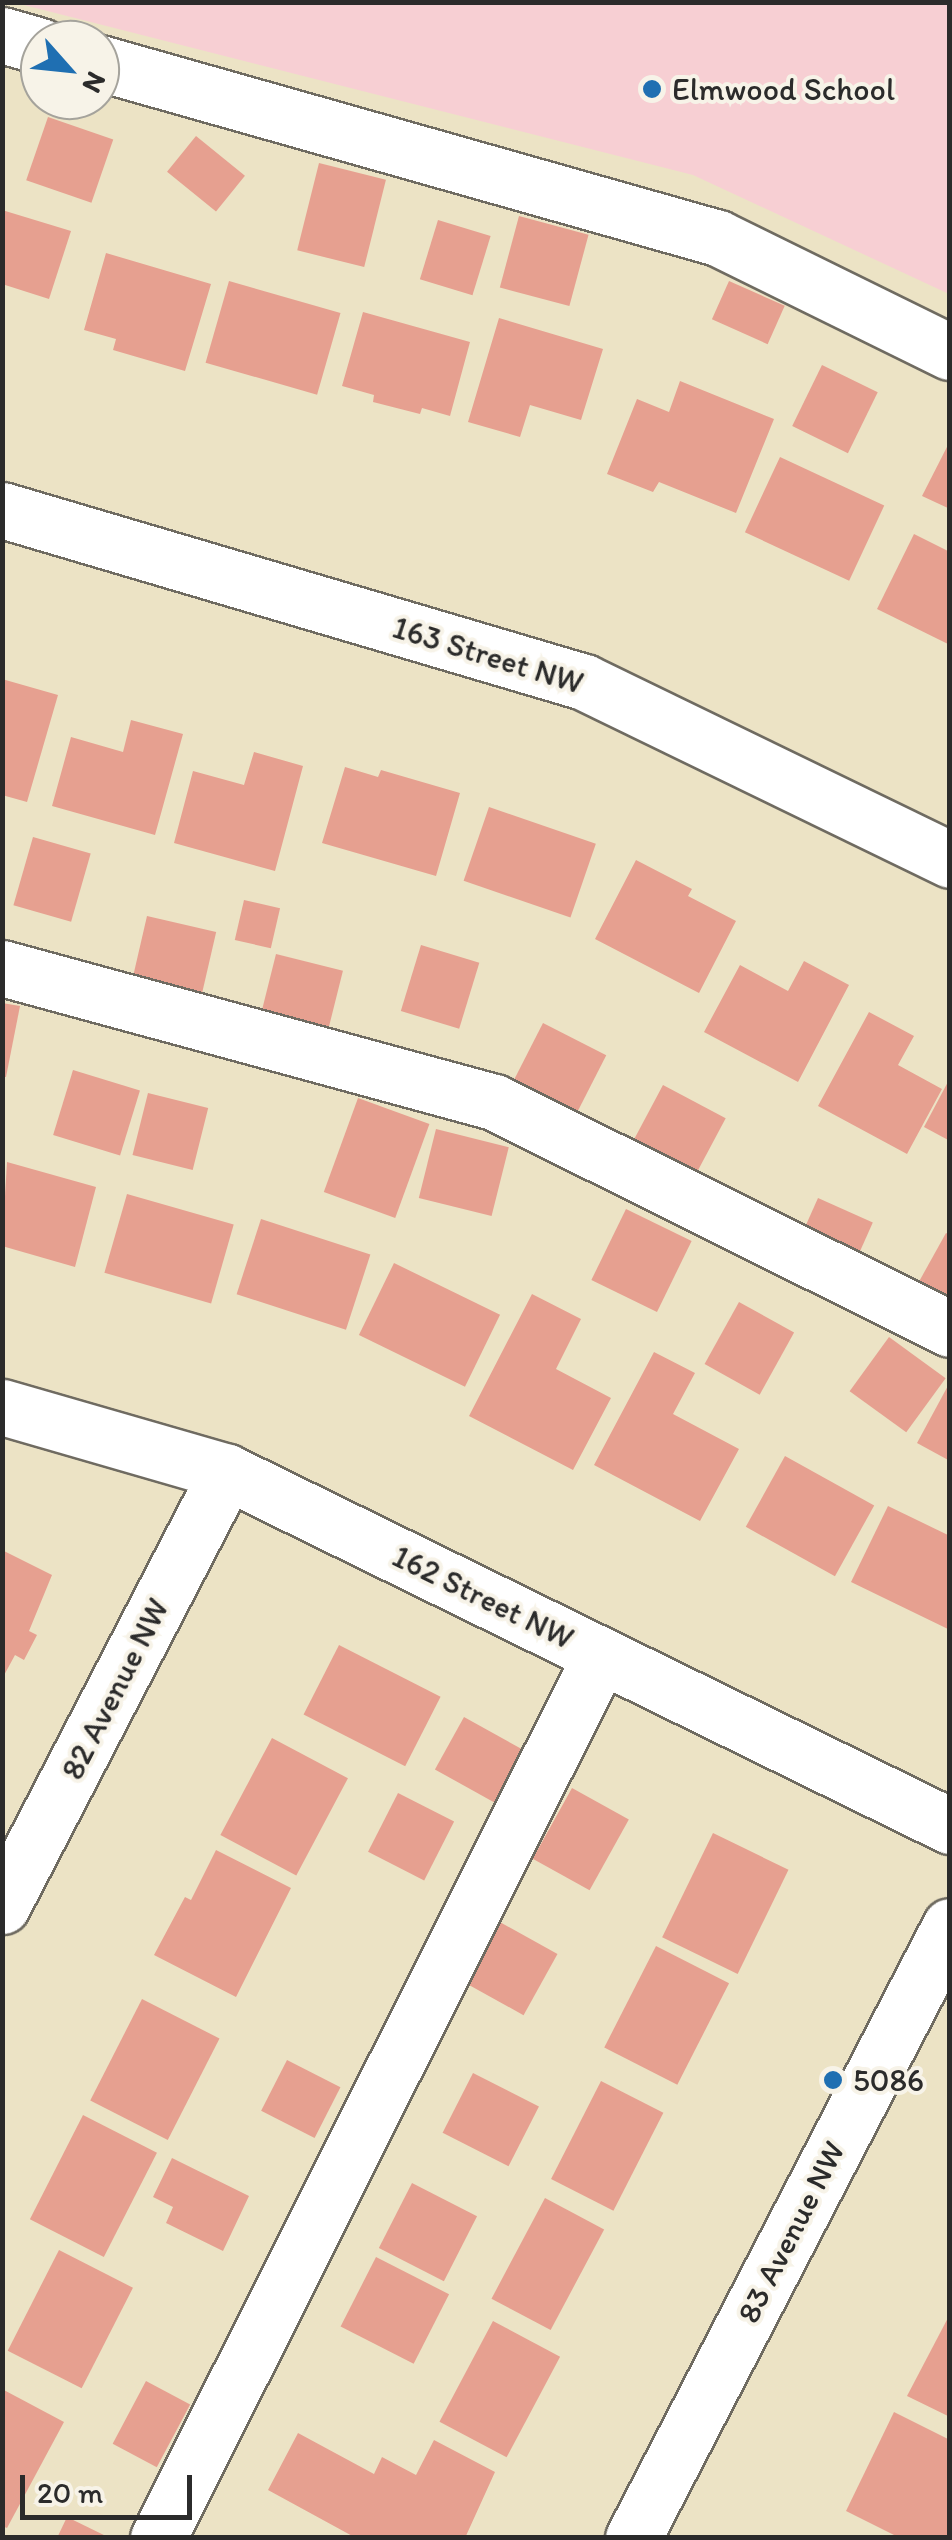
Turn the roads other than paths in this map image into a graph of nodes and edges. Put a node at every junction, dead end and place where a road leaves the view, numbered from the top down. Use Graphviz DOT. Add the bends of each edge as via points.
graph roads {
  1 [pos="120,68"];
  2 [pos="950,352"];
  3 [pos="2,510"];
  4 [pos="950,860"];
  5 [pos="2,968"];
  6 [pos="950,1329"];
  7 [pos="2,1407"];
  8 [pos="227,1472"];
  9 [pos="602,1655"];
  10 [pos="950,1826"];
  11 [pos="8,1881"];
  12 [pos="950,1926"];
  13 [pos="158,2538"];
  14 [pos="634,2538"];
  1 -- 2 [label="street" via="718,238"];
  3 -- 4 [label="street, 163 Street NW" via="584,682"];
  5 -- 6 [label="street" via="494,1102"];
  7 -- 8 [label="street, 162 Street NW"];
  8 -- 9 [label="street, 162 Street NW"];
  8 -- 11 [label="street, 82 Avenue NW"];
  9 -- 10 [label="street, 162 Street NW"];
  9 -- 13 [label="street"];
  12 -- 14 [label="street, 83 Avenue NW"];
}
